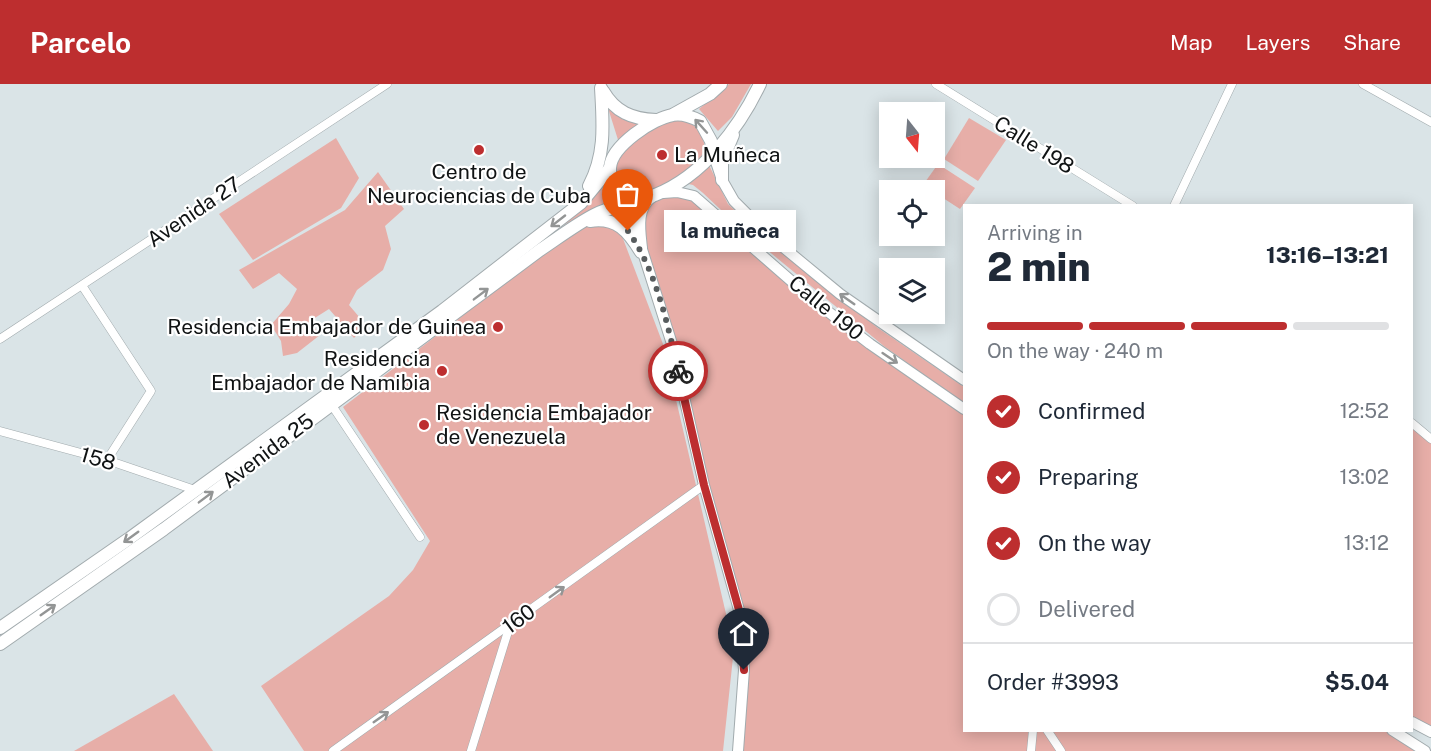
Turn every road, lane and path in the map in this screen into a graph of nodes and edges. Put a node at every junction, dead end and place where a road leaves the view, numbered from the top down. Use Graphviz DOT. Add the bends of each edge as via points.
graph roads {
  1 [pos="387,84"];
  2 [pos="721,84"];
  3 [pos="760,84"];
  4 [pos="936,84"];
  5 [pos="1232,84"];
  6 [pos="1364,84"];
  7 [pos="601,88"];
  8 [pos="674,114"];
  9 [pos="743,119"];
  10 [pos="656,120"];
  11 [pos="1431,122"];
  12 [pos="713,153"];
  13 [pos="612,163"];
  14 [pos="722,180"];
  15 [pos="656,195"];
  16 [pos="627,202"];
  17 [pos="581,203"];
  18 [pos="1130,204"];
  19 [pos="1175,204"];
  20 [pos="577,225"];
  21 [pos="641,252"];
  22 [pos="83,287"];
  23 [pos="0,339"];
  24 [pos="963,379"];
  25 [pos="331,404"];
  26 [pos="963,408"];
  27 [pos="1413,424"];
  28 [pos="0,431"];
  29 [pos="1431,440"];
  30 [pos="106,460"];
  31 [pos="704,485"];
  32 [pos="195,490"];
  33 [pos="420,537"];
  34 [pos="510,626"];
  35 [pos="0,628"];
  36 [pos="0,644"];
  37 [pos="1413,723"];
  38 [pos="1033,732"];
  39 [pos="1048,732"];
  40 [pos="1395,732"];
  41 [pos="1431,732"];
  42 [pos="333,751"];
  43 [pos="471,751"];
  44 [pos="738,751"];
  45 [pos="1031,751"];
  46 [pos="1061,751"];
  47 [pos="1425,751"];
  1 -- 22 [label="street, Avenida 27"];
  2 -- 8 [label="main road"];
  3 -- 9 [label="main road"];
  4 -- 18 [label="street, Calle 198"];
  5 -- 19 [label="street"];
  6 -- 11 [label="street"];
  7 -- 10 [label="main road" via="611,105 627,115"];
  7 -- 13 [label="main road"];
  7 -- 17 [label="main road" via="601,158"];
  8 -- 10 [label="main road"];
  12 -- 8 [label="main road, one-way" via="700,121"];
  9 -- 12 [label="main road"];
  9 -- 14 [label="main road" via="722,160"];
  10 -- 13 [label="main road, Avenida 25" via="633,136"];
  12 -- 14 [label="main road, Calle 190"];
  12 -- 15 [label="main road"];
  13 -- 16 [label="main road" via="616,187"];
  13 -- 17 [label="main road, Avenida 25"];
  24 -- 14 [label="main road, Calle 190, one-way" via="840,294 766,233 734,201"];
  15 -- 16 [label="main road, Avenida 25"];
  15 -- 21 [label="main road" via="645,201 640,210"];
  15 -- 26 [label="main road, Calle 190, one-way" via="677,192 694,196 813,300"];
  16 -- 20 [label="main road, Avenida 25"];
  16 -- 21 [label="main road"];
  17 -- 32 [label="main road, Avenida 25, one-way" via="442,311"];
  20 -- 21 [label="main road" via="598,220 614,222 628,231"];
  25 -- 20 [label="main road, Avenida 25, one-way"];
  21 -- 31 [label="main road" via="672,344"];
  22 -- 23 [label="street, Avenida 27"];
  22 -- 30 [label="street" via="151,391"];
  25 -- 33 [label="street"];
  36 -- 25 [label="main road, Avenida 25, one-way" via="164,529"];
  27 -- 29 [label="street"];
  28 -- 30 [label="street, 158"];
  30 -- 32 [label="street, 158"];
  34 -- 31 [label="street, 160, one-way"];
  31 -- 44 [label="main road" via="742,631 744,670"];
  32 -- 35 [label="main road, Avenida 25, one-way"];
  42 -- 34 [label="street, 160, one-way"];
  34 -- 43 [label="street"];
  37 -- 41 [label="main road"];
  38 -- 45 [label="street"];
  39 -- 46 [label="street"];
  40 -- 47 [label="main road"];
}
